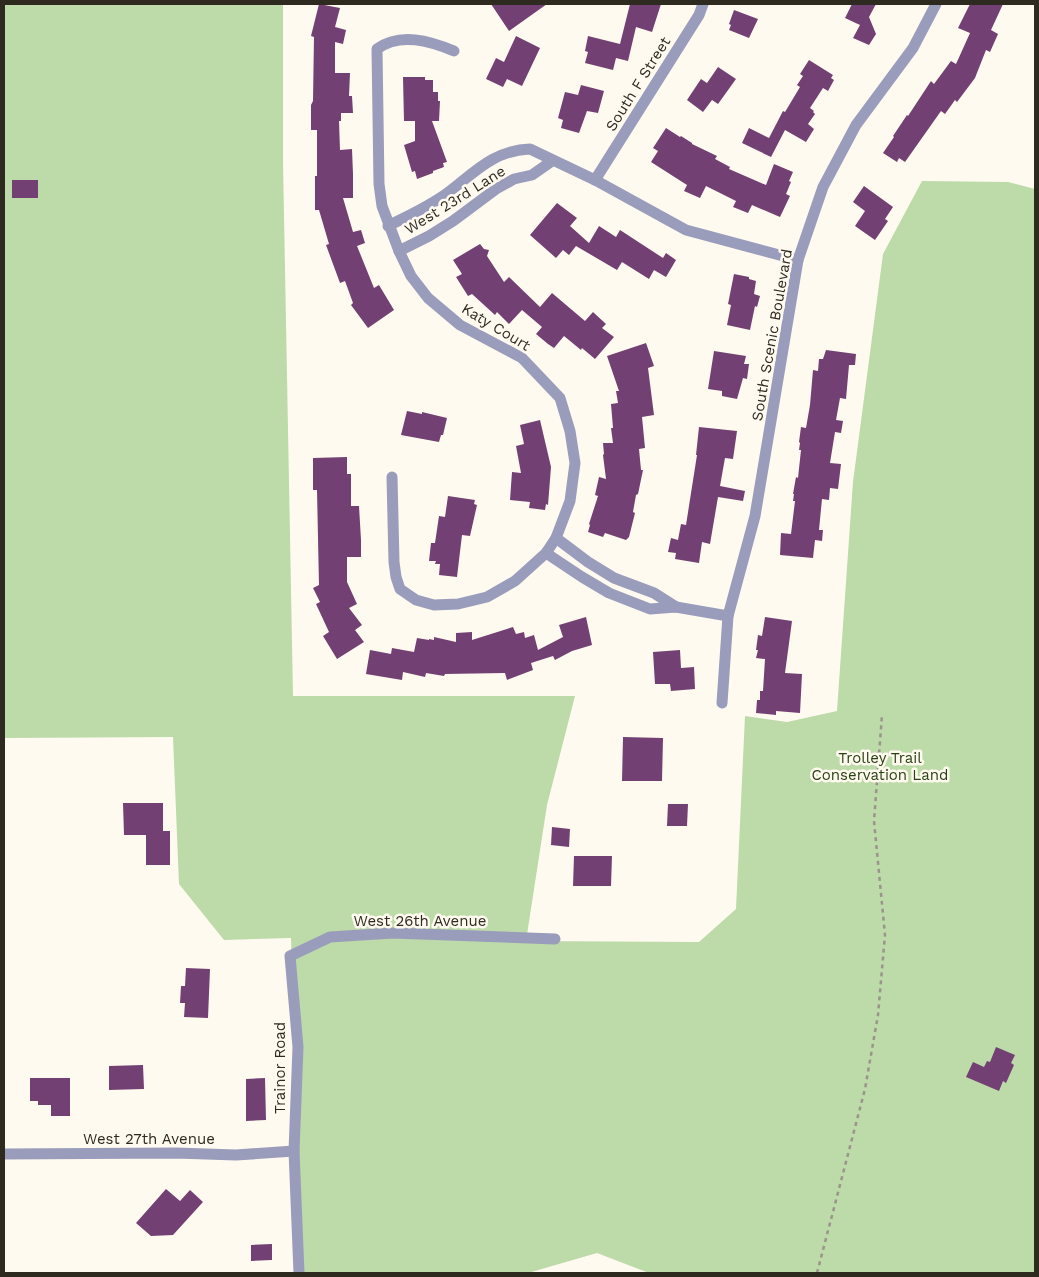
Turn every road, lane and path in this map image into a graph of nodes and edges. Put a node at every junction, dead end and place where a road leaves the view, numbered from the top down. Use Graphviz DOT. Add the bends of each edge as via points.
graph roads {
  1 [pos="703,4"];
  2 [pos="936,4"];
  3 [pos="454,51"];
  4 [pos="552,160"];
  5 [pos="595,180"];
  6 [pos="388,226"];
  7 [pos="399,251"];
  8 [pos="798,260"];
  9 [pos="392,477"];
  10 [pos="556,538"];
  11 [pos="546,553"];
  12 [pos="676,607"];
  13 [pos="728,616"];
  14 [pos="722,703"];
  15 [pos="882,715"];
  16 [pos="554,939"];
  17 [pos="290,956"];
  18 [pos="294,1151"];
  19 [pos="4,1154"];
  20 [pos="299,1273"];
  21 [pos="817,1273"];
  1 -- 5 [label="street, South F Street"];
  2 -- 8 [label="street, South Scenic Boulevard" via="913,48 856,125 823,187"];
  3 -- 6 [label="street, Katy Court" via="417,40 396,40 377,50 379,184"];
  4 -- 5 [label="street, West 23rd Lane"];
  4 -- 6 [label="street, West 23rd Lane" via="530,149 504,154 474,170 423,210"];
  4 -- 7 [label="street, West 23rd Lane" via="532,175 514,179 496,189 453,221"];
  5 -- 8 [label="street, West 23rd Lane" via="686,230"];
  6 -- 7 [label="street, Katy Court"];
  7 -- 10 [label="street, Katy Court" via="411,276 428,298 460,325 522,358 560,398 575,463 570,501"];
  8 -- 13 [label="street, South Scenic Boulevard" via="755,516"];
  9 -- 11 [label="street, Katy Court" via="396,577 400,589 416,600 434,606 487,597 515,581"];
  10 -- 11 [label="street, Katy Court"];
  10 -- 12 [label="street" via="614,578 654,593"];
  11 -- 12 [label="street" via="609,593 650,609"];
  12 -- 13 [label="street"];
  13 -- 14 [label="street, South Scenic Boulevard"];
  15 -- 21 [label="path" via="874,821 885,935 878,1015 865,1089"];
  16 -- 17 [label="street, West 26th Avenue" via="375,934 330,937"];
  17 -- 18 [label="street, Trainor Road" via="298,1046"];
  18 -- 19 [label="street, West 27th Avenue" via="236,1155"];
  18 -- 20 [label="street, Trainor Road"];
}
